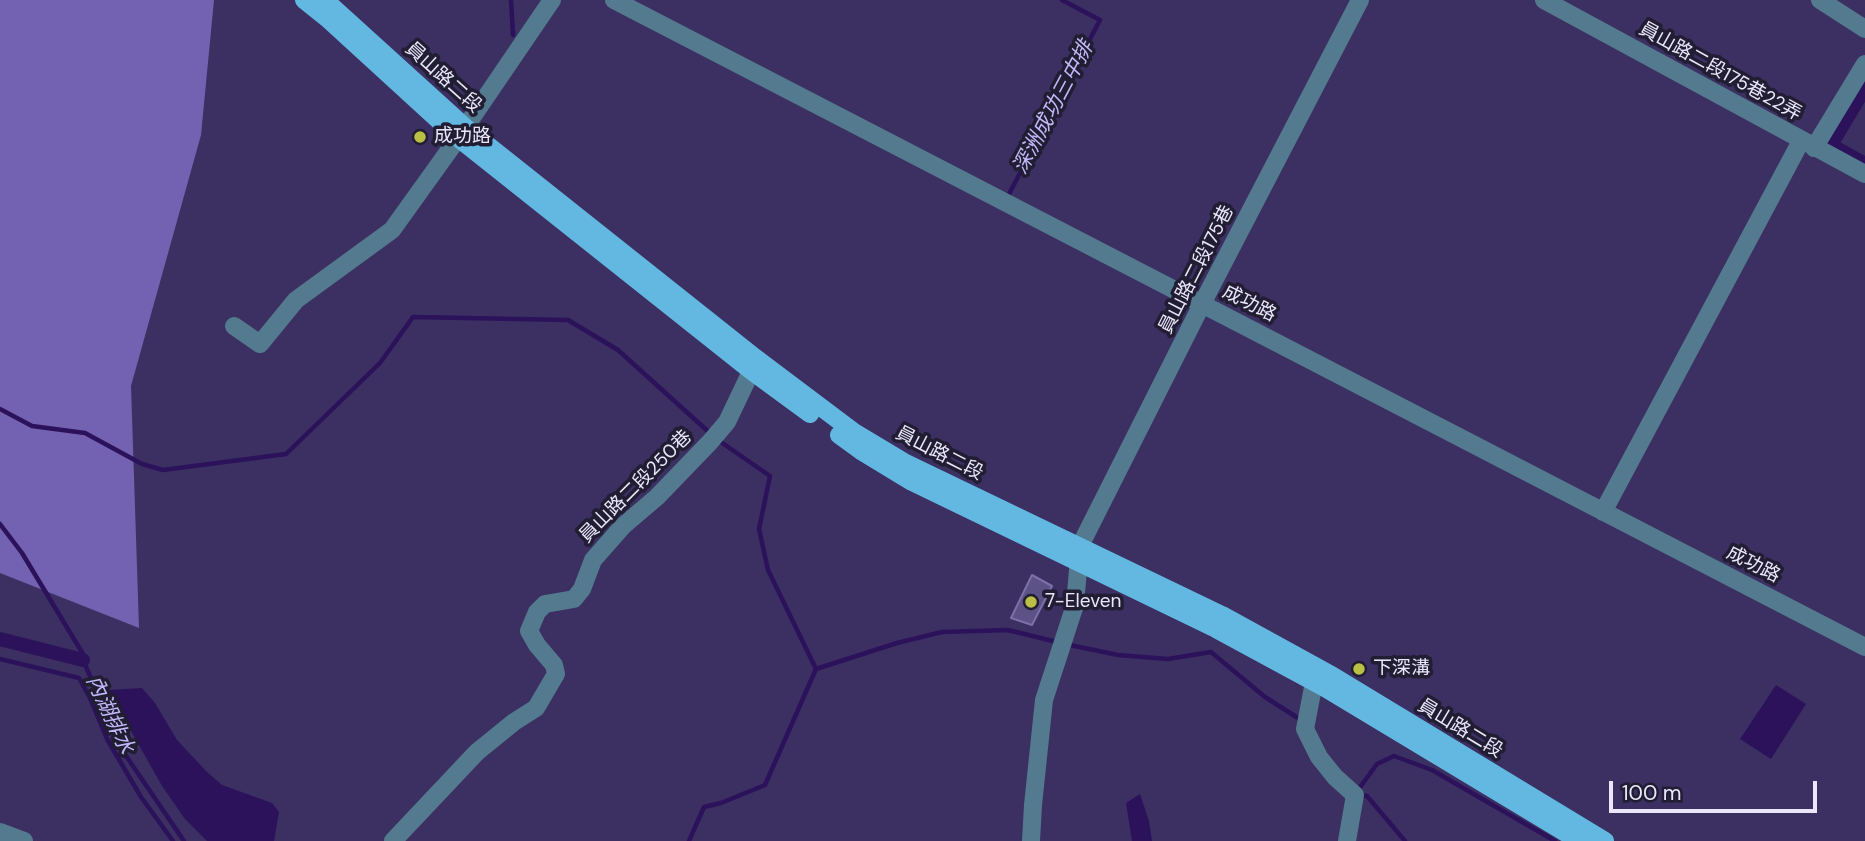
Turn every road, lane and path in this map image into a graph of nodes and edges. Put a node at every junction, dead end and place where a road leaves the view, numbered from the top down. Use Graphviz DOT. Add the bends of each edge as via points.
graph roads {
  1 [pos="304,0"];
  2 [pos="325,0"];
  3 [pos="552,0"];
  4 [pos="614,0"];
  5 [pos="1360,0"];
  6 [pos="1544,0"];
  7 [pos="1820,0"];
  8 [pos="1865,29"];
  9 [pos="1865,64"];
  10 [pos="461,133"];
  11 [pos="1807,144"];
  12 [pos="1865,174"];
  13 [pos="1202,304"];
  14 [pos="234,326"];
  15 [pos="753,365"];
  16 [pos="1604,512"];
  17 [pos="1080,554"];
  18 [pos="1865,647"];
  19 [pos="1318,676"];
  20 [pos="0,832"];
  21 [pos="24,841"];
  22 [pos="393,841"];
  23 [pos="1031,841"];
  24 [pos="1347,841"];
  25 [pos="1579,841"];
  26 [pos="1605,841"];
  1 -- 10 [label="main road, 員山路二段"];
  2 -- 10 [label="main road, 員山路二段"];
  3 -- 10 [label="street"];
  4 -- 13 [label="street, 成功路"];
  5 -- 13 [label="street, 員山路二段175巷"];
  6 -- 11 [label="street, 員山路二段175巷22弄"];
  7 -- 8 [label="street"];
  9 -- 11 [label="street"];
  10 -- 14 [label="street" via="391,230 296,300 260,344"];
  10 -- 15 [label="main road, 員山路二段"];
  11 -- 12 [label="street, 員山路二段175巷22弄"];
  11 -- 16 [label="street"];
  13 -- 16 [label="street, 成功路"];
  13 -- 17 [label="street, 員山路二段175巷"];
  15 -- 17 [label="main road, 員山路二段" via="904,462"];
  15 -- 22 [label="street, 員山路二段250巷" via="727,422 593,560 574,599 545,604 537,612 529,631 554,665 555,674 536,708 477,752"];
  16 -- 18 [label="street, 成功路"];
  17 -- 19 [label="main road, 員山路二段" via="1222,615"];
  17 -- 23 [label="street" via="1075,605 1044,700"];
  19 -- 24 [label="street" via="1305,729 1319,757 1355,795"];
  19 -- 25 [label="main road, 員山路二段"];
  19 -- 26 [label="main road, 員山路二段"];
  20 -- 21 [label="street"];
}
